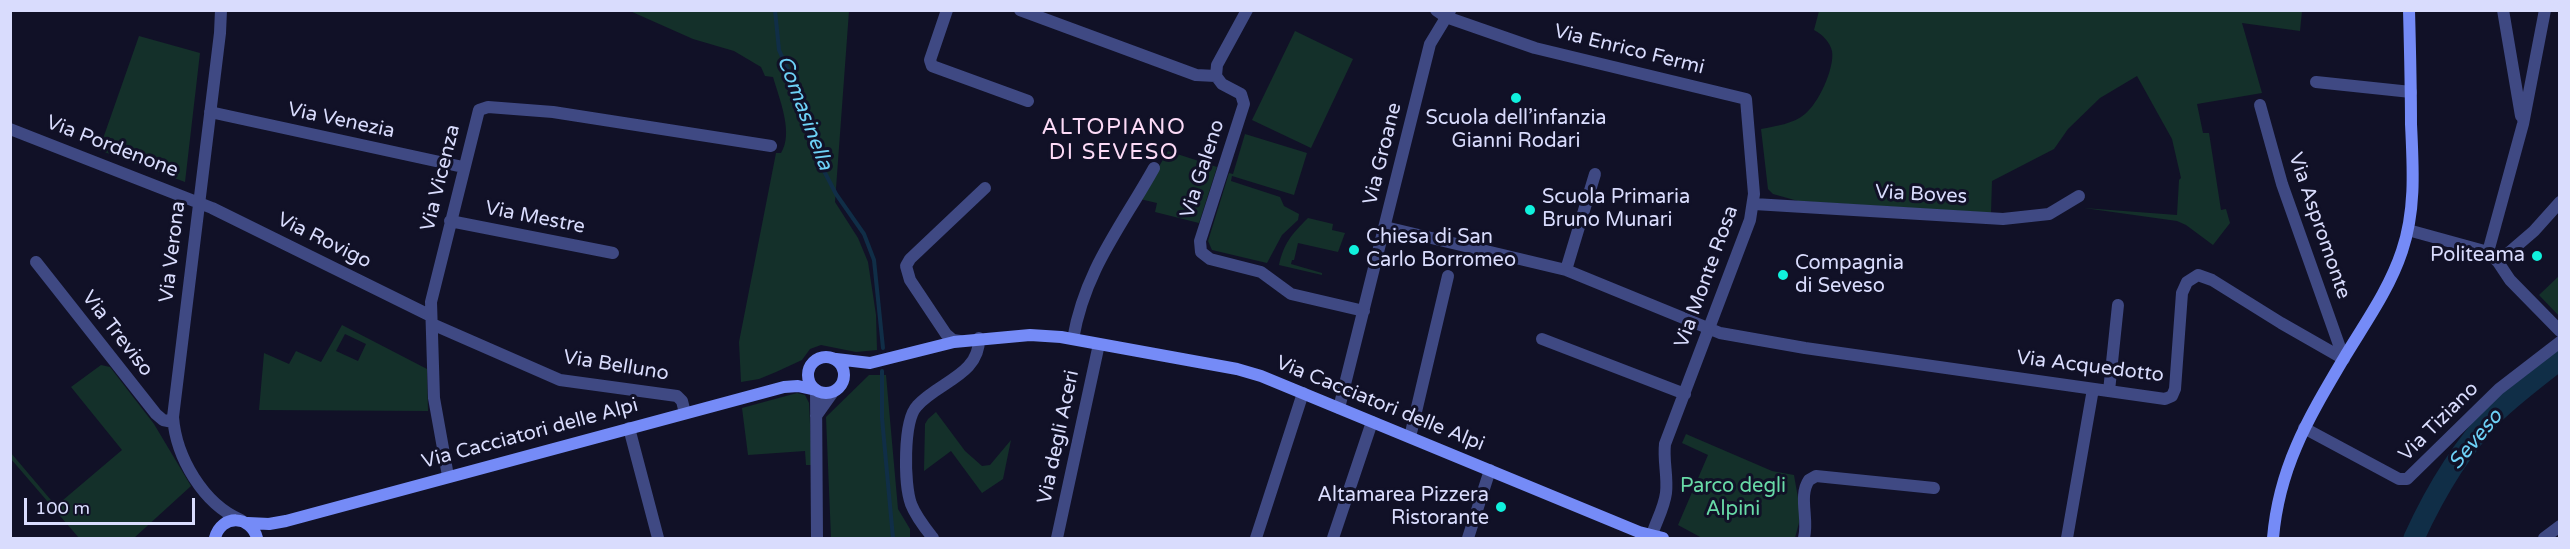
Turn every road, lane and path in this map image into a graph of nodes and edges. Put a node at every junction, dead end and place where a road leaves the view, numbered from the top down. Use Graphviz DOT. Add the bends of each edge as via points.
graph roads {
  1 [pos="220,10"];
  2 [pos="947,10"];
  3 [pos="1020,10"];
  4 [pos="1247,10"];
  5 [pos="2409,10"];
  6 [pos="2502,10"];
  7 [pos="2545,10"];
  8 [pos="1445,12"];
  9 [pos="1216,76"];
  10 [pos="2316,82"];
  11 [pos="2411,92"];
  12 [pos="1746,99"];
  13 [pos="1028,101"];
  14 [pos="2260,105"];
  15 [pos="210,112"];
  16 [pos="2523,124"];
  17 [pos="10,129"];
  18 [pos="771,146"];
  19 [pos="463,167"];
  20 [pos="1154,168"];
  21 [pos="1595,174"];
  22 [pos="985,188"];
  23 [pos="2079,196"];
  24 [pos="2559,202"];
  25 [pos="199,203"];
  26 [pos="1754,204"];
  27 [pos="450,221"];
  28 [pos="1385,227"];
  29 [pos="2408,231"];
  30 [pos="2488,252"];
  31 [pos="613,253"];
  32 [pos="36,262"];
  33 [pos="2498,262"];
  34 [pos="1566,270"];
  35 [pos="1448,276"];
  36 [pos="2118,305"];
  37 [pos="928,308"];
  38 [pos="1364,310"];
  39 [pos="431,320"];
  40 [pos="1710,330"];
  41 [pos="2559,331"];
  42 [pos="980,338"];
  43 [pos="1073,339"];
  44 [pos="1542,339"];
  45 [pos="960,340"];
  46 [pos="2559,342"];
  47 [pos="1099,344"];
  48 [pos="930,348"];
  49 [pos="836,359"];
  50 [pos="2344,359"];
  51 [pos="870,363"];
  52 [pos="811,365"];
  53 [pos="844,382"];
  54 [pos="784,387"];
  55 [pos="2093,389"];
  56 [pos="816,390"];
  57 [pos="2109,391"];
  58 [pos="833,392"];
  59 [pos="1303,393"];
  60 [pos="1685,394"];
  61 [pos="1339,408"];
  62 [pos="685,412"];
  63 [pos="816,416"];
  64 [pos="173,422"];
  65 [pos="1372,422"];
  66 [pos="629,428"];
  67 [pos="2304,428"];
  68 [pos="1410,437"];
  69 [pos="1490,470"];
  70 [pos="448,476"];
  71 [pos="1934,488"];
  72 [pos="205,490"];
  73 [pos="286,521"];
  74 [pos="244,522"];
  75 [pos="2559,525"];
  76 [pos="216,536"];
  77 [pos="257,538"];
  78 [pos="262,538"];
  79 [pos="658,538"];
  80 [pos="817,538"];
  81 [pos="933,538"];
  82 [pos="1057,538"];
  83 [pos="1256,538"];
  84 [pos="1333,538"];
  85 [pos="1468,538"];
  86 [pos="1655,538"];
  87 [pos="1804,538"];
  88 [pos="2067,538"];
  89 [pos="2273,538"];
  90 [pos="2544,538"];
  1 -- 15 [label="street, Via Verona"];
  2 -- 13 [label="street" via="931,64"];
  3 -- 9 [label="street" via="1196,75"];
  4 -- 9 [label="street" via="1217,65"];
  5 -- 11 [label="street"];
  6 -- 16 [label="street"];
  7 -- 16 [label="street"];
  8 -- 12 [label="street, Via Enrico Fermi" via="1534,48"];
  8 -- 28 [label="street, Via Groane" via="1430,44"];
  9 -- 38 [label="street, Via Galeno" via="1241,94 1244,104 1200,241 1201,252 1210,259 1261,272 1291,294"];
  10 -- 11 [label="street"];
  11 -- 29 [label="street" via="2413,191"];
  12 -- 26 [label="street, Via Monte Rosa"];
  14 -- 50 [label="street, Via Aspromonte" via="2282,184"];
  15 -- 19 [label="street, Via Venezia"];
  15 -- 25 [label="street, Via Verona"];
  16 -- 30 [label="street"];
  17 -- 25 [label="street, Via Pordenone"];
  18 -- 19 [label="street, Via Vicenza" via="553,112 486,106 477,113"];
  19 -- 27 [label="street, Via Vicenza"];
  20 -- 43 [label="street" via="1092,273 1079,307"];
  21 -- 34 [label="street"];
  22 -- 37 [label="street" via="906,264 909,277"];
  23 -- 26 [label="street, Via Boves" via="2049,214 2002,219"];
  24 -- 33 [label="street" via="2534,231"];
  25 -- 39 [label="street, Via Rovigo"];
  25 -- 64 [label="street, Via Verona"];
  26 -- 40 [label="street, Via Monte Rosa"];
  27 -- 31 [label="street, Via Mestre"];
  27 -- 39 [label="street, Via Vicenza" via="432,291"];
  28 -- 34 [label="street, Via Acquedotto"];
  28 -- 38 [label="street, Via Groane"];
  29 -- 30 [label="street"];
  29 -- 50 [label="street" via="2397,266 2378,304"];
  30 -- 33 [label="street"];
  32 -- 64 [label="street, Via Treviso" via="156,414"];
  33 -- 41 [label="street"];
  34 -- 40 [label="street, Via Acquedotto"];
  35 -- 68 [label="street"];
  36 -- 57 [label="street"];
  37 -- 45 [label="street" via="949,338"];
  37 -- 48 [label="street" via="937,338"];
  38 -- 61 [label="street, Via Groane"];
  39 -- 62 [label="street, Via Belluno" via="561,380 677,396"];
  39 -- 70 [label="street, Via Vicenza" via="434,398"];
  40 -- 55 [label="street, Via Acquedotto" via="1805,348"];
  40 -- 60 [label="street, Via Monte Rosa"];
  42 -- 43 [label="street, Via Cacciatori delle Alpi" via="1030,335"];
  42 -- 45 [label="street, Via Cacciatori delle Alpi"];
  42 -- 81 [label="street" via="972,364 923,400 909,419 908,496"];
  43 -- 47 [label="street, Via Cacciatori delle Alpi"];
  44 -- 60 [label="street"];
  45 -- 48 [label="street, Via Cacciatori delle Alpi"];
  46 -- 67 [label="street, Via Tiziano" via="2499,389 2407,479"];
  47 -- 59 [label="street, Via Cacciatori delle Alpi" via="1245,371"];
  47 -- 82 [label="street, Via degli Aceri"];
  48 -- 51 [label="street, Via Cacciatori delle Alpi"];
  49 -- 51 [label="street, Via Cacciatori delle Alpi"];
  49 -- 52 [label="street, Via Cacciatori delle Alpi" via="825,356"];
  49 -- 53 [label="street" via="844,369"];
  50 -- 57 [label="street, Via Acquedotto" via="2198,275 2187,282 2182,293 2174,394 2165,399"];
  50 -- 67 [label="street"];
  51 -- 53 [label="street, Via Cacciatori delle Alpi"];
  52 -- 54 [label="street, Via Cacciatori delle Alpi"];
  52 -- 56 [label="street" via="808,376"];
  53 -- 58 [label="street, Via Cacciatori delle Alpi"];
  54 -- 56 [label="street, Via Cacciatori delle Alpi"];
  54 -- 62 [label="street, Via Cacciatori delle Alpi"];
  55 -- 57 [label="street, Via Acquedotto"];
  55 -- 88 [label="street"];
  56 -- 58 [label="street, Via Cacciatori delle Alpi"];
  56 -- 63 [label="street"];
  58 -- 63 [label="street"];
  59 -- 61 [label="street, Via Cacciatori delle Alpi"];
  59 -- 83 [label="street"];
  60 -- 86 [label="street, Via Monte Rosa" via="1665,444 1665,497"];
  61 -- 65 [label="street, Via Cacciatori delle Alpi"];
  62 -- 66 [label="street, Via Cacciatori delle Alpi"];
  63 -- 80 [label="street"];
  64 -- 72 [label="street, Via Verona" via="184,459"];
  65 -- 68 [label="street, Via Cacciatori delle Alpi"];
  65 -- 84 [label="street"];
  66 -- 70 [label="street, Via Cacciatori delle Alpi"];
  66 -- 79 [label="street"];
  67 -- 89 [label="street" via="2286,469"];
  68 -- 69 [label="street, Via Cacciatori delle Alpi"];
  69 -- 85 [label="street"];
  69 -- 86 [label="street, Via Cacciatori delle Alpi"];
  70 -- 73 [label="street, Via Cacciatori delle Alpi"];
  71 -- 87 [label="street" via="1816,476 1809,480 1804,493"];
  72 -- 74 [label="street, Via Verona" via="222,509"];
  72 -- 76 [label="street, Via Verona" via="216,512"];
  73 -- 74 [label="street, Via Cacciatori delle Alpi"];
  73 -- 78 [label="street, Via Cacciatori delle Alpi"];
  74 -- 76 [label="street, Via Cacciatori delle Alpi" via="227,522"];
  74 -- 77 [label="street" via="253,528"];
  75 -- 90 [label="street"];
}
